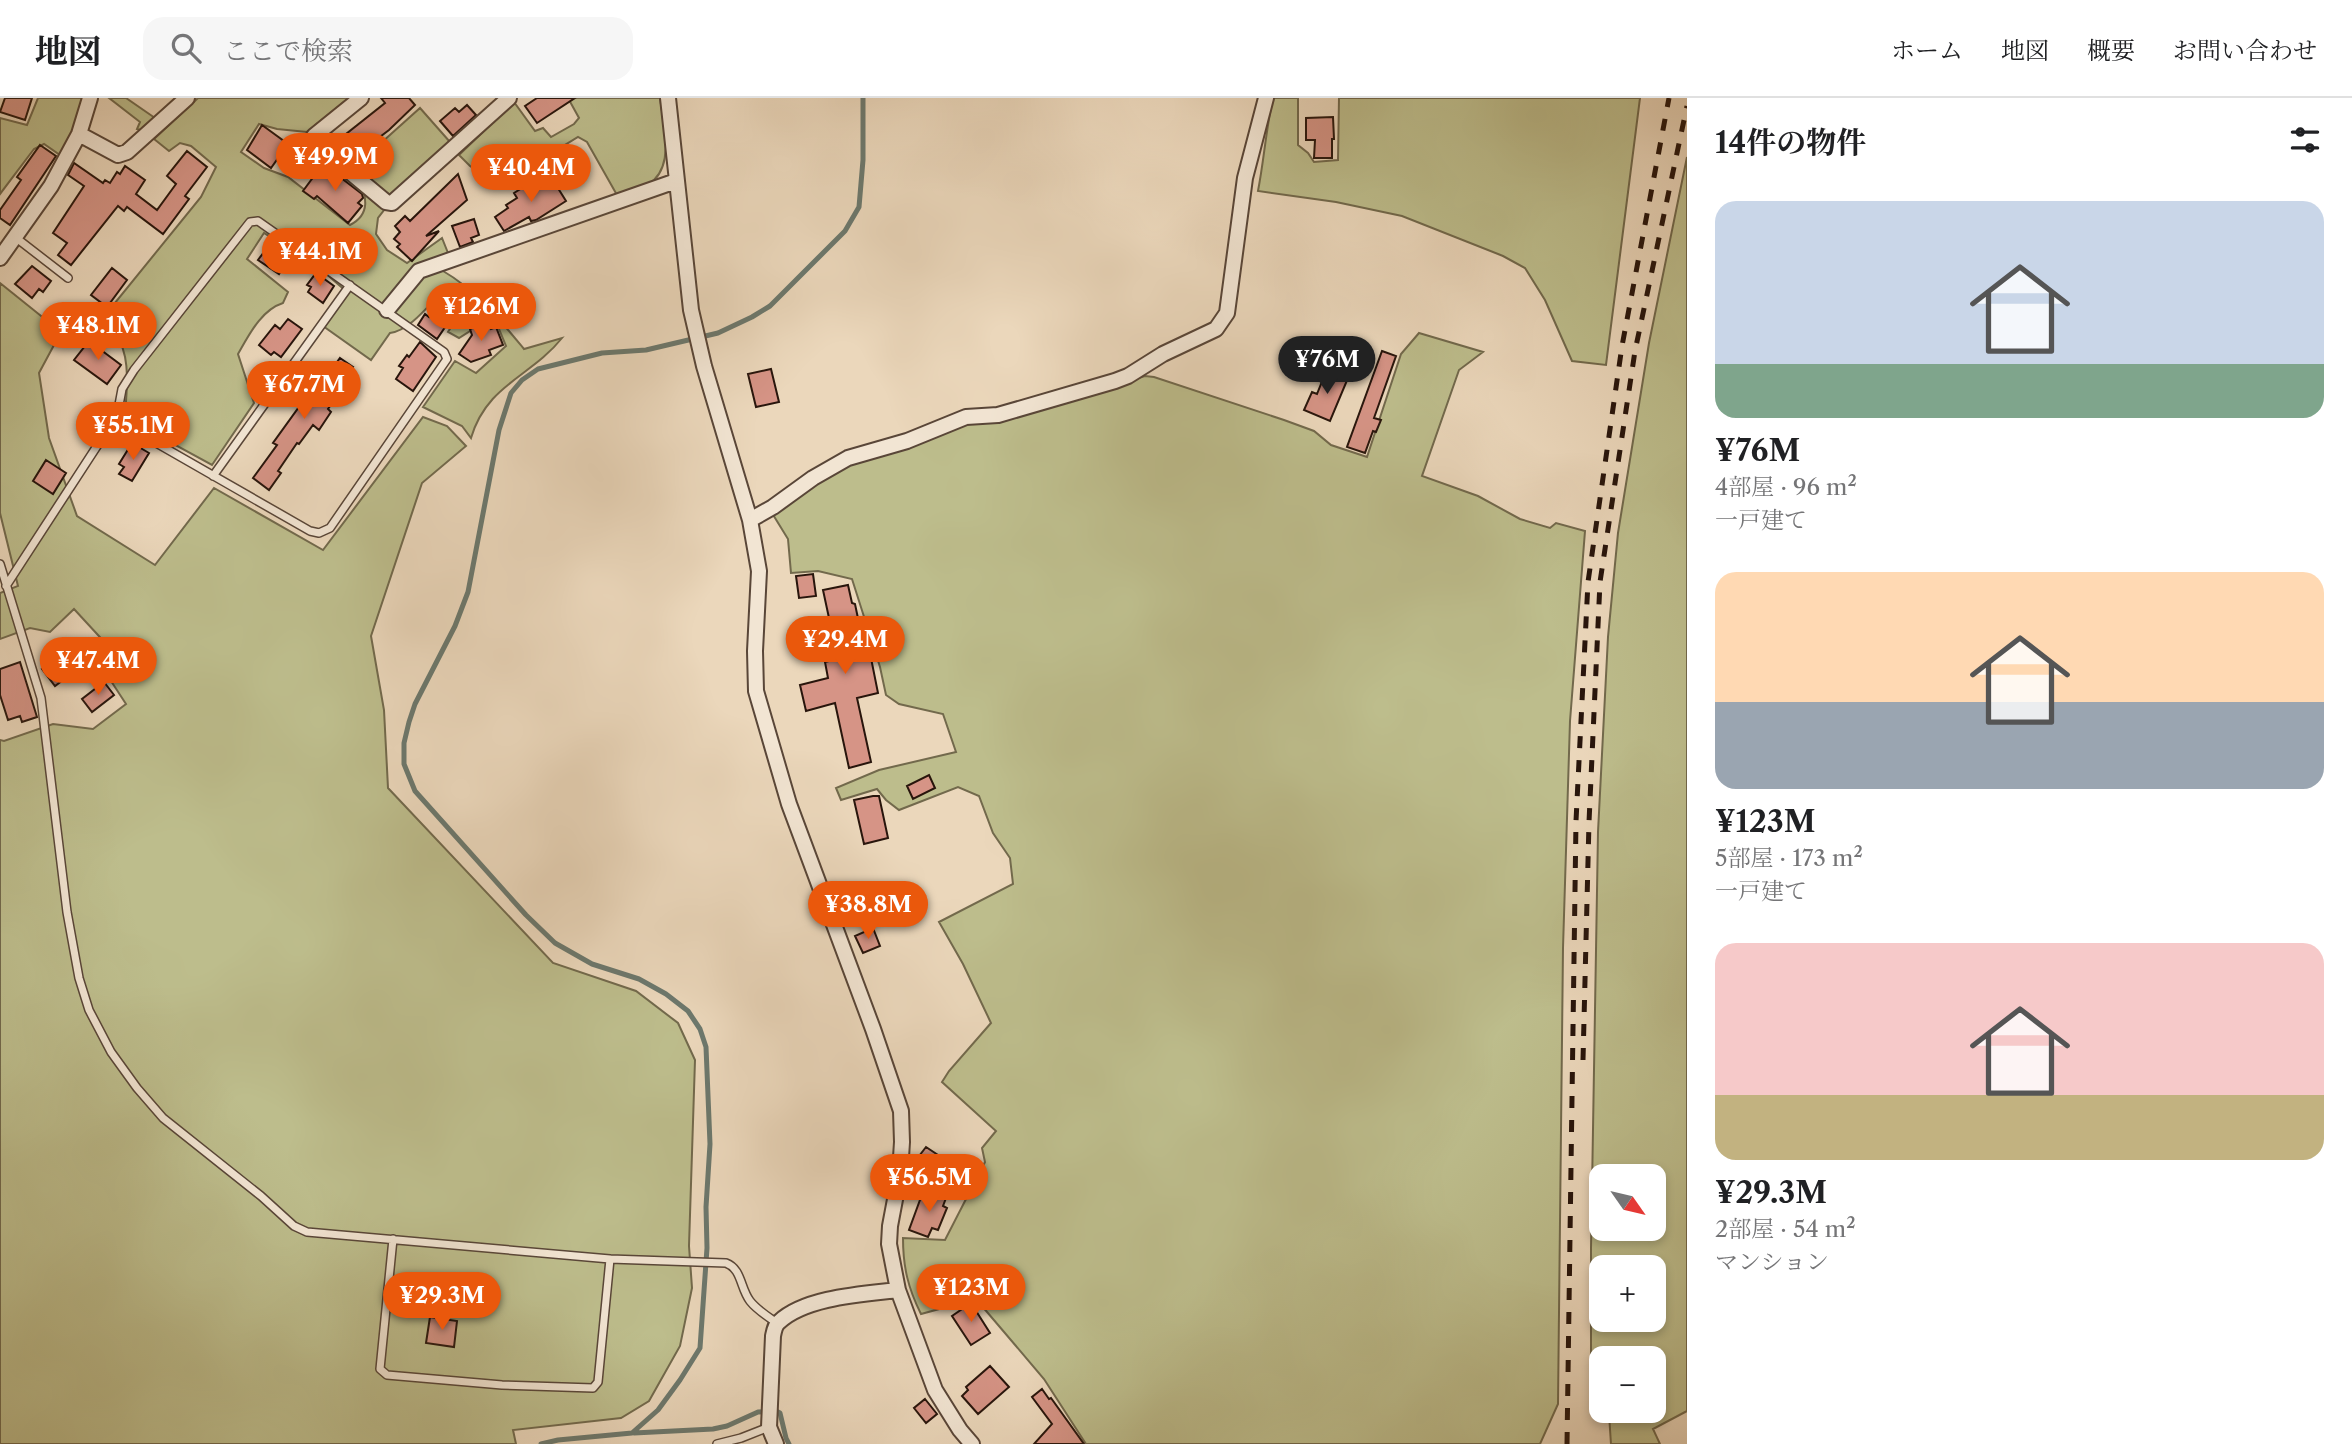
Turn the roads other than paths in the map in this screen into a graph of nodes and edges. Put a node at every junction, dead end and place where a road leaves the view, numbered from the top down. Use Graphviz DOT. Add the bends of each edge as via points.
graph roads {
  1 [pos="90,98"];
  2 [pos="187,98"];
  3 [pos="361,98"];
  4 [pos="509,98"];
  5 [pos="668,98"];
  6 [pos="1266,98"];
  7 [pos="79,134"];
  8 [pos="676,181"];
  9 [pos="15,237"];
  10 [pos="0,258"];
  11 [pos="68,278"];
  12 [pos="350,285"];
  13 [pos="387,310"];
  14 [pos="112,423"];
  15 [pos="213,476"];
  16 [pos="750,520"];
  17 [pos="0,564"];
  18 [pos="6,586"];
  19 [pos="393,1238"];
  20 [pos="610,1259"];
  21 [pos="898,1290"];
  22 [pos="776,1323"];
  23 [pos="769,1427"];
  24 [pos="718,1444"];
  25 [pos="776,1444"];
  26 [pos="972,1444"];
  1 -- 7 [label="street"];
  2 -- 7 [label="street" via="118,155"];
  3 -- 4 [label="street" via="314,136 314,142 392,203"];
  5 -- 8 [label="street"];
  6 -- 16 [label="street" via="1245,178 1227,313 1216,329 1115,381 998,415 966,417 848,458"];
  7 -- 9 [label="street" via="51,186"];
  8 -- 13 [label="street" via="419,271"];
  8 -- 16 [label="street" via="693,319"];
  9 -- 10 [label="street"];
  9 -- 11 [label="lane"];
  12 -- 13 [label="lane"];
  12 -- 14 [label="lane" via="258,221 250,222 134,370 122,389"];
  12 -- 15 [label="lane"];
  13 -- 15 [label="lane" via="444,352 447,359 330,528 310,531"];
  14 -- 15 [label="lane" via="137,432"];
  14 -- 18 [label="lane"];
  16 -- 21 [label="street" via="759,571 756,691 789,804 901,1111 900,1173 890,1226"];
  17 -- 18 [label="lane"];
  18 -- 19 [label="lane" via="41,698 79,978 89,1010 111,1052 163,1118 294,1226 307,1232"];
  19 -- 20 [label="lane"];
  19 -- 20 [label="lane" via="380,1369 387,1375 593,1388 598,1382"];
  20 -- 22 [label="lane" via="733,1265 752,1303"];
  21 -- 22 [label="street" via="838,1297 793,1312"];
  21 -- 26 [label="street" via="935,1390"];
  22 -- 23 [label="street"];
  23 -- 24 [label="lane"];
  23 -- 25 [label="street"];
}
